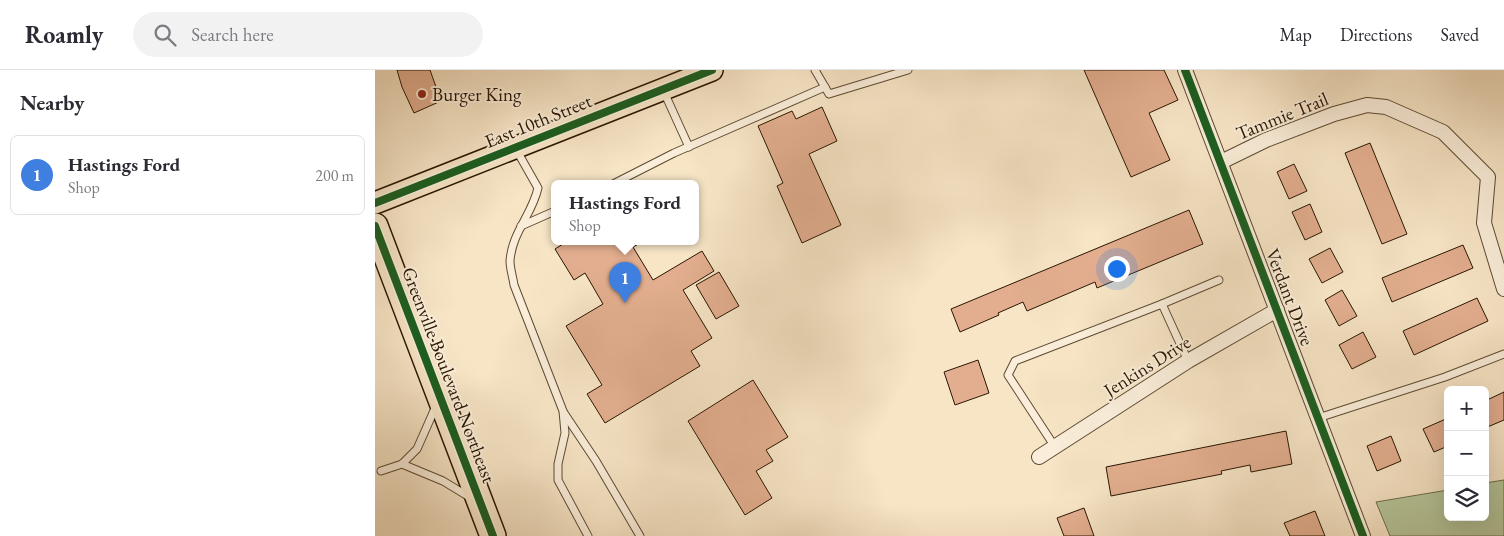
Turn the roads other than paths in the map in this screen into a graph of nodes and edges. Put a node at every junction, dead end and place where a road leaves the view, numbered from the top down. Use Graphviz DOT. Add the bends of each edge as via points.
graph roads {
  1 [pos="712,70"];
  2 [pos="815,70"];
  3 [pos="908,70"];
  4 [pos="1185,70"];
  5 [pos="825,87"];
  6 [pos="662,90"];
  7 [pos="689,147"];
  8 [pos="515,148"];
  9 [pos="1221,162"];
  10 [pos="621,180"];
  11 [pos="375,203"];
  12 [pos="551,213"];
  13 [pos="375,226"];
  14 [pos="520,226"];
  15 [pos="1219,280"];
  16 [pos="1504,289"];
  17 [pos="1163,304"];
  18 [pos="1277,310"];
  19 [pos="1504,354"];
  20 [pos="1188,362"];
  21 [pos="440,396"];
  22 [pos="563,411"];
  23 [pos="1318,418"];
  24 [pos="1055,447"];
  25 [pos="1039,458"];
  26 [pos="402,464"];
  27 [pos="381,471"];
  28 [pos="481,504"];
  29 [pos="493,536"];
  30 [pos="588,536"];
  31 [pos="640,536"];
  32 [pos="1363,536"];
  1 -- 6 [label="main road, East 10th Street"];
  2 -- 5 [label="lane"];
  3 -- 5 [label="lane" via="829,94"];
  4 -- 9 [label="street, Verdant Drive"];
  5 -- 7 [label="lane"];
  6 -- 7 [label="lane"];
  6 -- 8 [label="main road, East 10th Street"];
  7 -- 10 [label="lane"];
  8 -- 11 [label="main road, East 10th Street"];
  8 -- 14 [label="lane" via="538,188 535,202"];
  9 -- 16 [label="street, Tammie Trail" via="1266,140 1367,105 1386,107 1443,132 1489,177 1484,223"];
  9 -- 18 [label="street, Verdant Drive"];
  12 -- 14 [label="lane"];
  13 -- 21 [label="highway, Greenville Boulevard Northeast"];
  14 -- 22 [label="lane" via="510,262 514,284"];
  15 -- 17 [label="lane"];
  17 -- 20 [label="lane"];
  17 -- 24 [label="lane" via="1015,361 1008,375"];
  18 -- 20 [label="street, Jenkins Drive"];
  18 -- 23 [label="street, Verdant Drive"];
  19 -- 23 [label="lane" via="1445,377"];
  20 -- 24 [label="street, Jenkins Drive"];
  21 -- 26 [label="lane" via="417,449"];
  21 -- 28 [label="highway, Greenville Boulevard Northeast"];
  22 -- 30 [label="lane" via="565,434 558,480"];
  22 -- 31 [label="lane"];
  23 -- 32 [label="street, Verdant Drive"];
  24 -- 25 [label="street, Jenkins Drive"];
  26 -- 27 [label="lane"];
  26 -- 28 [label="lane"];
  28 -- 29 [label="highway, Greenville Boulevard Northeast"];
}
